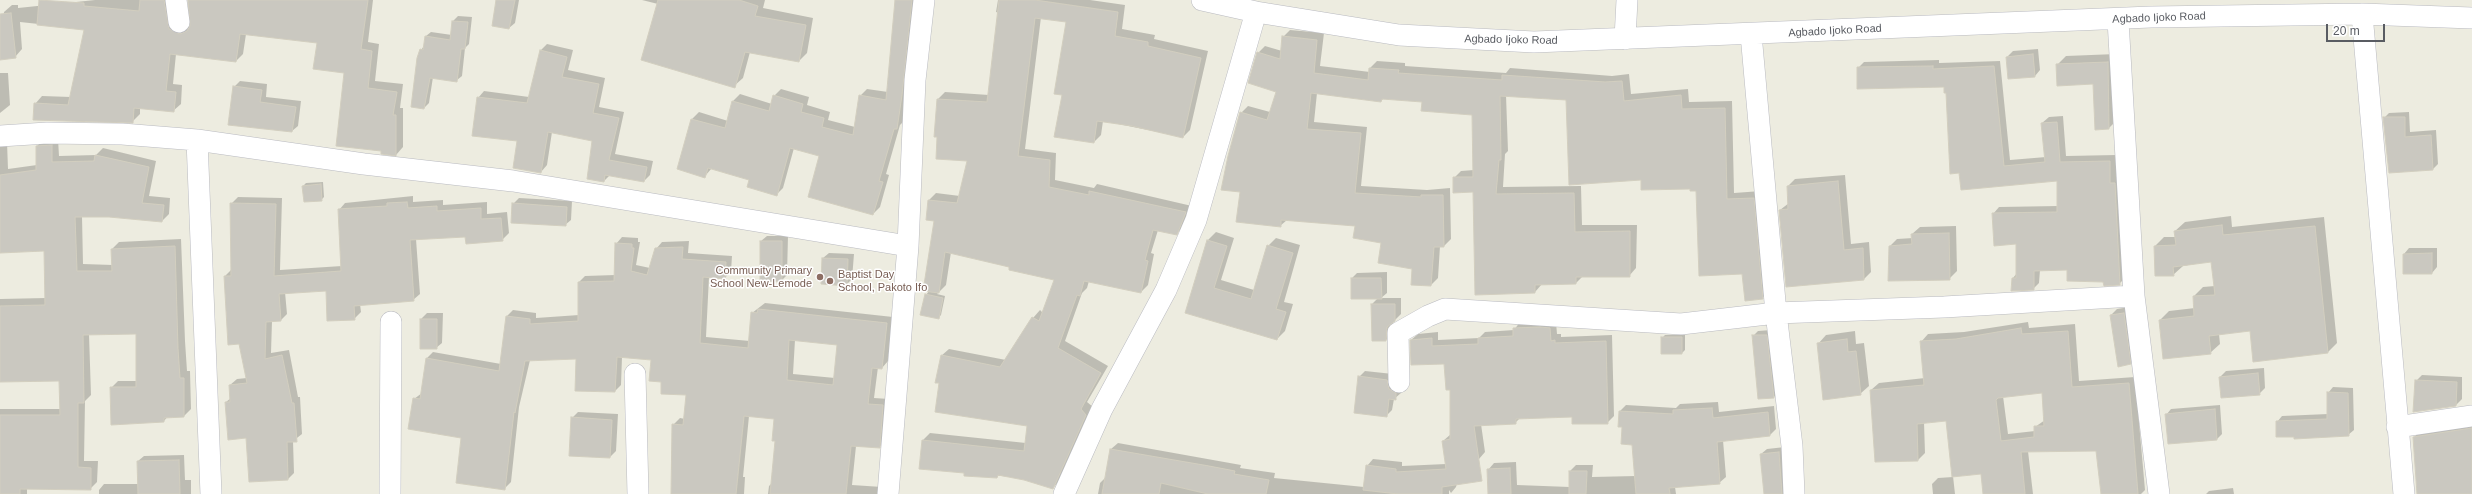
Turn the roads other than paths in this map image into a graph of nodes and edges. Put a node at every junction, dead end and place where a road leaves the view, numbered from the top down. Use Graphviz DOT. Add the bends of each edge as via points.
graph roads {
  1 [pos="176,0"];
  2 [pos="924,0"];
  3 [pos="1202,0"];
  4 [pos="1627,0"];
  5 [pos="2151,9"];
  6 [pos="1256,12"];
  7 [pos="2362,14"];
  8 [pos="2472,18"];
  9 [pos="2118,20"];
  10 [pos="180,22"];
  11 [pos="1751,34"];
  12 [pos="1625,40"];
  13 [pos="0,136"];
  14 [pos="197,140"];
  15 [pos="908,246"];
  16 [pos="2134,296"];
  17 [pos="1776,313"];
  18 [pos="391,322"];
  19 [pos="635,374"];
  20 [pos="1399,382"];
  21 [pos="2472,416"];
  22 [pos="2397,427"];
  23 [pos="211,494"];
  24 [pos="390,494"];
  25 [pos="638,494"];
  26 [pos="888,494"];
  27 [pos="1064,494"];
  28 [pos="1794,494"];
  29 [pos="2159,494"];
  30 [pos="2404,494"];
  1 -- 10 [label="street"];
  2 -- 15 [label="street" via="915,80"];
  3 -- 6 [label="street, Agbado Ijoko Road"];
  4 -- 12 [label="street"];
  5 -- 7 [label="street, Agbado Ijoko Road"];
  5 -- 9 [label="street, Agbado Ijoko Road"];
  6 -- 12 [label="street, Agbado Ijoko Road" via="1399,35 1534,42"];
  6 -- 27 [label="street" via="1196,220 1166,290 1102,409"];
  7 -- 8 [label="street, Agbado Ijoko Road"];
  7 -- 22 [label="street"];
  9 -- 11 [label="street, Agbado Ijoko Road"];
  9 -- 16 [label="street"];
  11 -- 12 [label="street, Agbado Ijoko Road"];
  11 -- 17 [label="street"];
  13 -- 14 [label="street" via="47,133 122,134"];
  14 -- 15 [label="street" via="364,164 513,181"];
  14 -- 23 [label="street"];
  15 -- 26 [label="street"];
  16 -- 17 [label="street"];
  16 -- 29 [label="street"];
  17 -- 20 [label="street" via="1681,324 1445,309 1398,333"];
  17 -- 28 [label="street" via="1792,446"];
  18 -- 24 [label="street"];
  19 -- 25 [label="street"];
  21 -- 22 [label="street"];
  22 -- 30 [label="street"];
}
